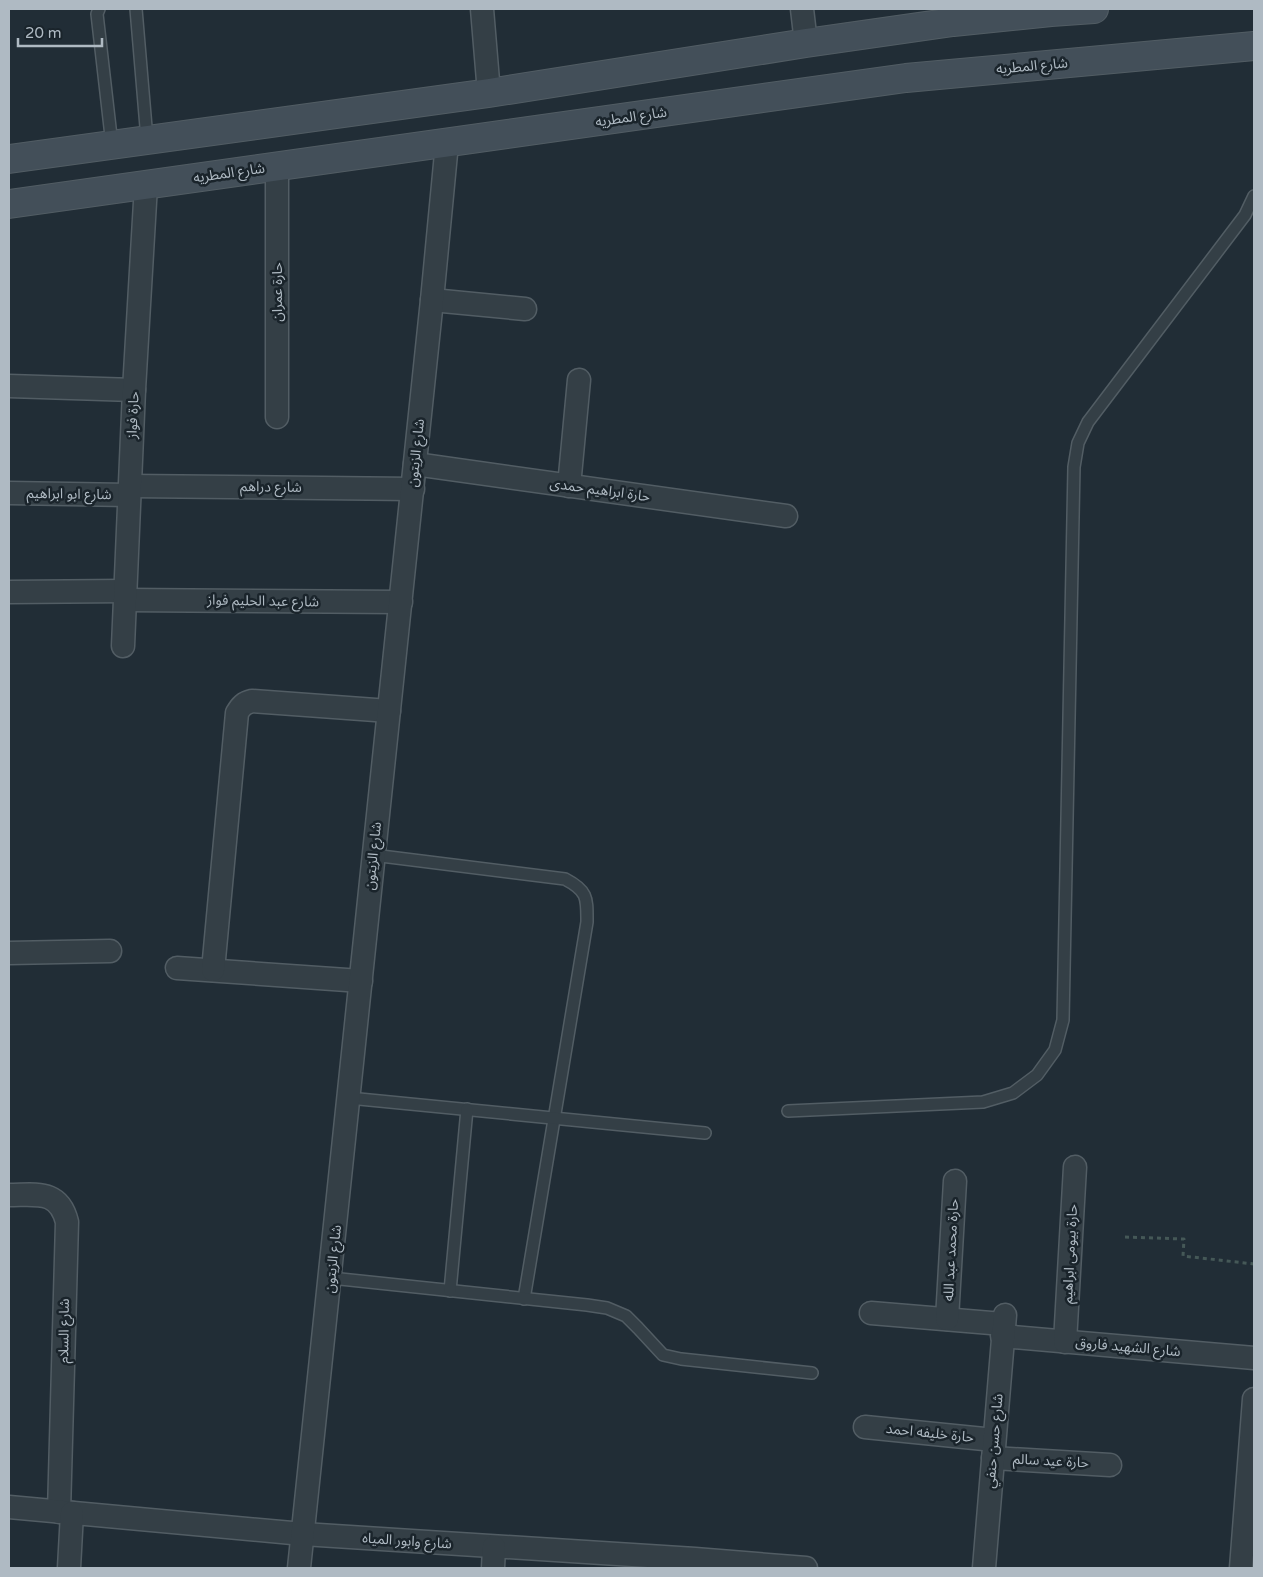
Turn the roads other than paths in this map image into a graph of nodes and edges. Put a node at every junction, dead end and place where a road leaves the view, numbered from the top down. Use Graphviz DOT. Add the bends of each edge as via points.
graph roads {
  1 [pos="99,9"];
  2 [pos="136,9"];
  3 [pos="482,9"];
  4 [pos="802,9"];
  5 [pos="1094,9"];
  6 [pos="1051,10"];
  7 [pos="952,15"];
  8 [pos="806,42"];
  9 [pos="1254,46"];
  10 [pos="490,93"];
  11 [pos="147,140"];
  12 [pos="446,143"];
  13 [pos="112,145"];
  14 [pos="9,159"];
  15 [pos="277,167"];
  16 [pos="146,185"];
  17 [pos="1254,196"];
  18 [pos="9,204"];
  19 [pos="432,300"];
  20 [pos="525,309"];
  21 [pos="579,380"];
  22 [pos="9,386"];
  23 [pos="134,390"];
  24 [pos="277,417"];
  25 [pos="415,464"];
  26 [pos="569,486"];
  27 [pos="412,489"];
  28 [pos="130,490"];
  29 [pos="9,493"];
  30 [pos="786,516"];
  31 [pos="9,592"];
  32 [pos="125,595"];
  33 [pos="401,602"];
  34 [pos="123,646"];
  35 [pos="389,711"];
  36 [pos="373,855"];
  37 [pos="110,951"];
  38 [pos="9,953"];
  39 [pos="177,968"];
  40 [pos="213,970"];
  41 [pos="361,981"];
  42 [pos="348,1098"];
  43 [pos="467,1109"];
  44 [pos="788,1112"];
  45 [pos="554,1118"];
  46 [pos="705,1133"];
  47 [pos="1075,1167"];
  48 [pos="955,1181"];
  49 [pos="9,1195"];
  50 [pos="331,1278"];
  51 [pos="450,1291"];
  52 [pos="524,1299"];
  53 [pos="871,1313"];
  54 [pos="947,1319"];
  55 [pos="1003,1325"];
  56 [pos="1065,1342"];
  57 [pos="1254,1358"];
  58 [pos="812,1373"];
  59 [pos="1254,1399"];
  60 [pos="865,1427"];
  61 [pos="994,1449"];
  62 [pos="1110,1464"];
  63 [pos="1252,1464"];
  64 [pos="9,1508"];
  65 [pos="65,1513"];
  66 [pos="303,1534"];
  67 [pos="494,1557"];
  68 [pos="695,1564"];
  69 [pos="70,1568"];
  70 [pos="299,1568"];
  71 [pos="806,1568"];
  72 [pos="984,1568"];
  73 [pos="1241,1568"];
  1 -- 13 [label="lane"];
  2 -- 11 [label="lane"];
  3 -- 10 [label="street"];
  4 -- 8 [label="street"];
  5 -- 6 [label="main road"];
  6 -- 7 [label="main road"];
  7 -- 8 [label="main road"];
  8 -- 10 [label="main road"];
  9 -- 12 [label="main road, شارع المطريه" via="906,78"];
  10 -- 11 [label="main road"];
  11 -- 13 [label="main road"];
  12 -- 15 [label="main road, شارع المطريه"];
  12 -- 19 [label="street, شارع الزيتون"];
  13 -- 14 [label="main road"];
  15 -- 16 [label="main road, شارع المطريه"];
  15 -- 24 [label="street, حارة عمران"];
  16 -- 18 [label="main road, شارع المطريه"];
  16 -- 23 [label="street, حارة فواز"];
  17 -- 44 [label="lane" via="1245,215 1088,422 1078,443 1074,467 1063,1020 1055,1050 1037,1075 1013,1093 983,1102"];
  19 -- 20 [label="street"];
  19 -- 25 [label="street, شارع الزيتون"];
  21 -- 26 [label="street"];
  22 -- 23 [label="street"];
  23 -- 28 [label="street, حارة فواز"];
  25 -- 26 [label="street, حارة ابراهيم حمدى"];
  25 -- 27 [label="street, شارع الزيتون"];
  26 -- 30 [label="street, حارة ابراهيم حمدى"];
  27 -- 28 [label="street, شارع دراهم"];
  27 -- 33 [label="street, شارع الزيتون"];
  28 -- 29 [label="street, شارع ابو ابراهيم"];
  28 -- 32 [label="street, حارة فواز"];
  31 -- 32 [label="street, شارع عبد الحليم فواز"];
  32 -- 33 [label="street, شارع عبد الحليم فواز"];
  32 -- 34 [label="street, حارة فواز"];
  33 -- 35 [label="street, شارع الزيتون"];
  35 -- 36 [label="street, شارع الزيتون"];
  35 -- 40 [label="street" via="252,701 240,707"];
  36 -- 41 [label="street, شارع الزيتون"];
  36 -- 45 [label="lane" via="565,879 578,886 587,900 587,922"];
  37 -- 38 [label="street"];
  39 -- 40 [label="street"];
  40 -- 41 [label="street"];
  41 -- 42 [label="street, شارع الزيتون"];
  42 -- 43 [label="lane"];
  42 -- 50 [label="street, شارع الزيتون"];
  43 -- 45 [label="lane"];
  43 -- 51 [label="lane"];
  45 -- 46 [label="lane"];
  45 -- 52 [label="lane"];
  47 -- 56 [label="street, حارة بيومى ابراهيم"];
  48 -- 54 [label="street, حارة محمد عبد الله"];
  49 -- 65 [label="street, شارع السلام" via="49,1196 64,1211 66,1222"];
  50 -- 51 [label="lane"];
  50 -- 66 [label="street, شارع الزيتون"];
  51 -- 52 [label="lane"];
  52 -- 58 [label="lane" via="607,1308 626,1316 663,1354 681,1359"];
  53 -- 54 [label="street, شارع الشهيد فاروق"];
  54 -- 55 [label="street, شارع الشهيد فاروق"];
  55 -- 56 [label="street, شارع الشهيد فاروق"];
  55 -- 61 [label="street, شارع حسن حنفي"];
  56 -- 57 [label="street, شارع الشهيد فاروق"];
  59 -- 63 [label="street"];
  60 -- 61 [label="street, حارة خليفه احمد"];
  61 -- 62 [label="street, حارة عيد سالم"];
  61 -- 72 [label="street, شارع حسن حنفي"];
  63 -- 73 [label="street"];
  64 -- 65 [label="street, شارع وابور المياه"];
  65 -- 66 [label="street, شارع وابور المياه"];
  65 -- 69 [label="street, شارع السلام"];
  66 -- 67 [label="street, شارع وابور المياه"];
  66 -- 70 [label="street, شارع الزيتون"];
  67 -- 68 [label="street, شارع وابور المياه"];
  68 -- 71 [label="street, شارع وابور المياه"];
}
